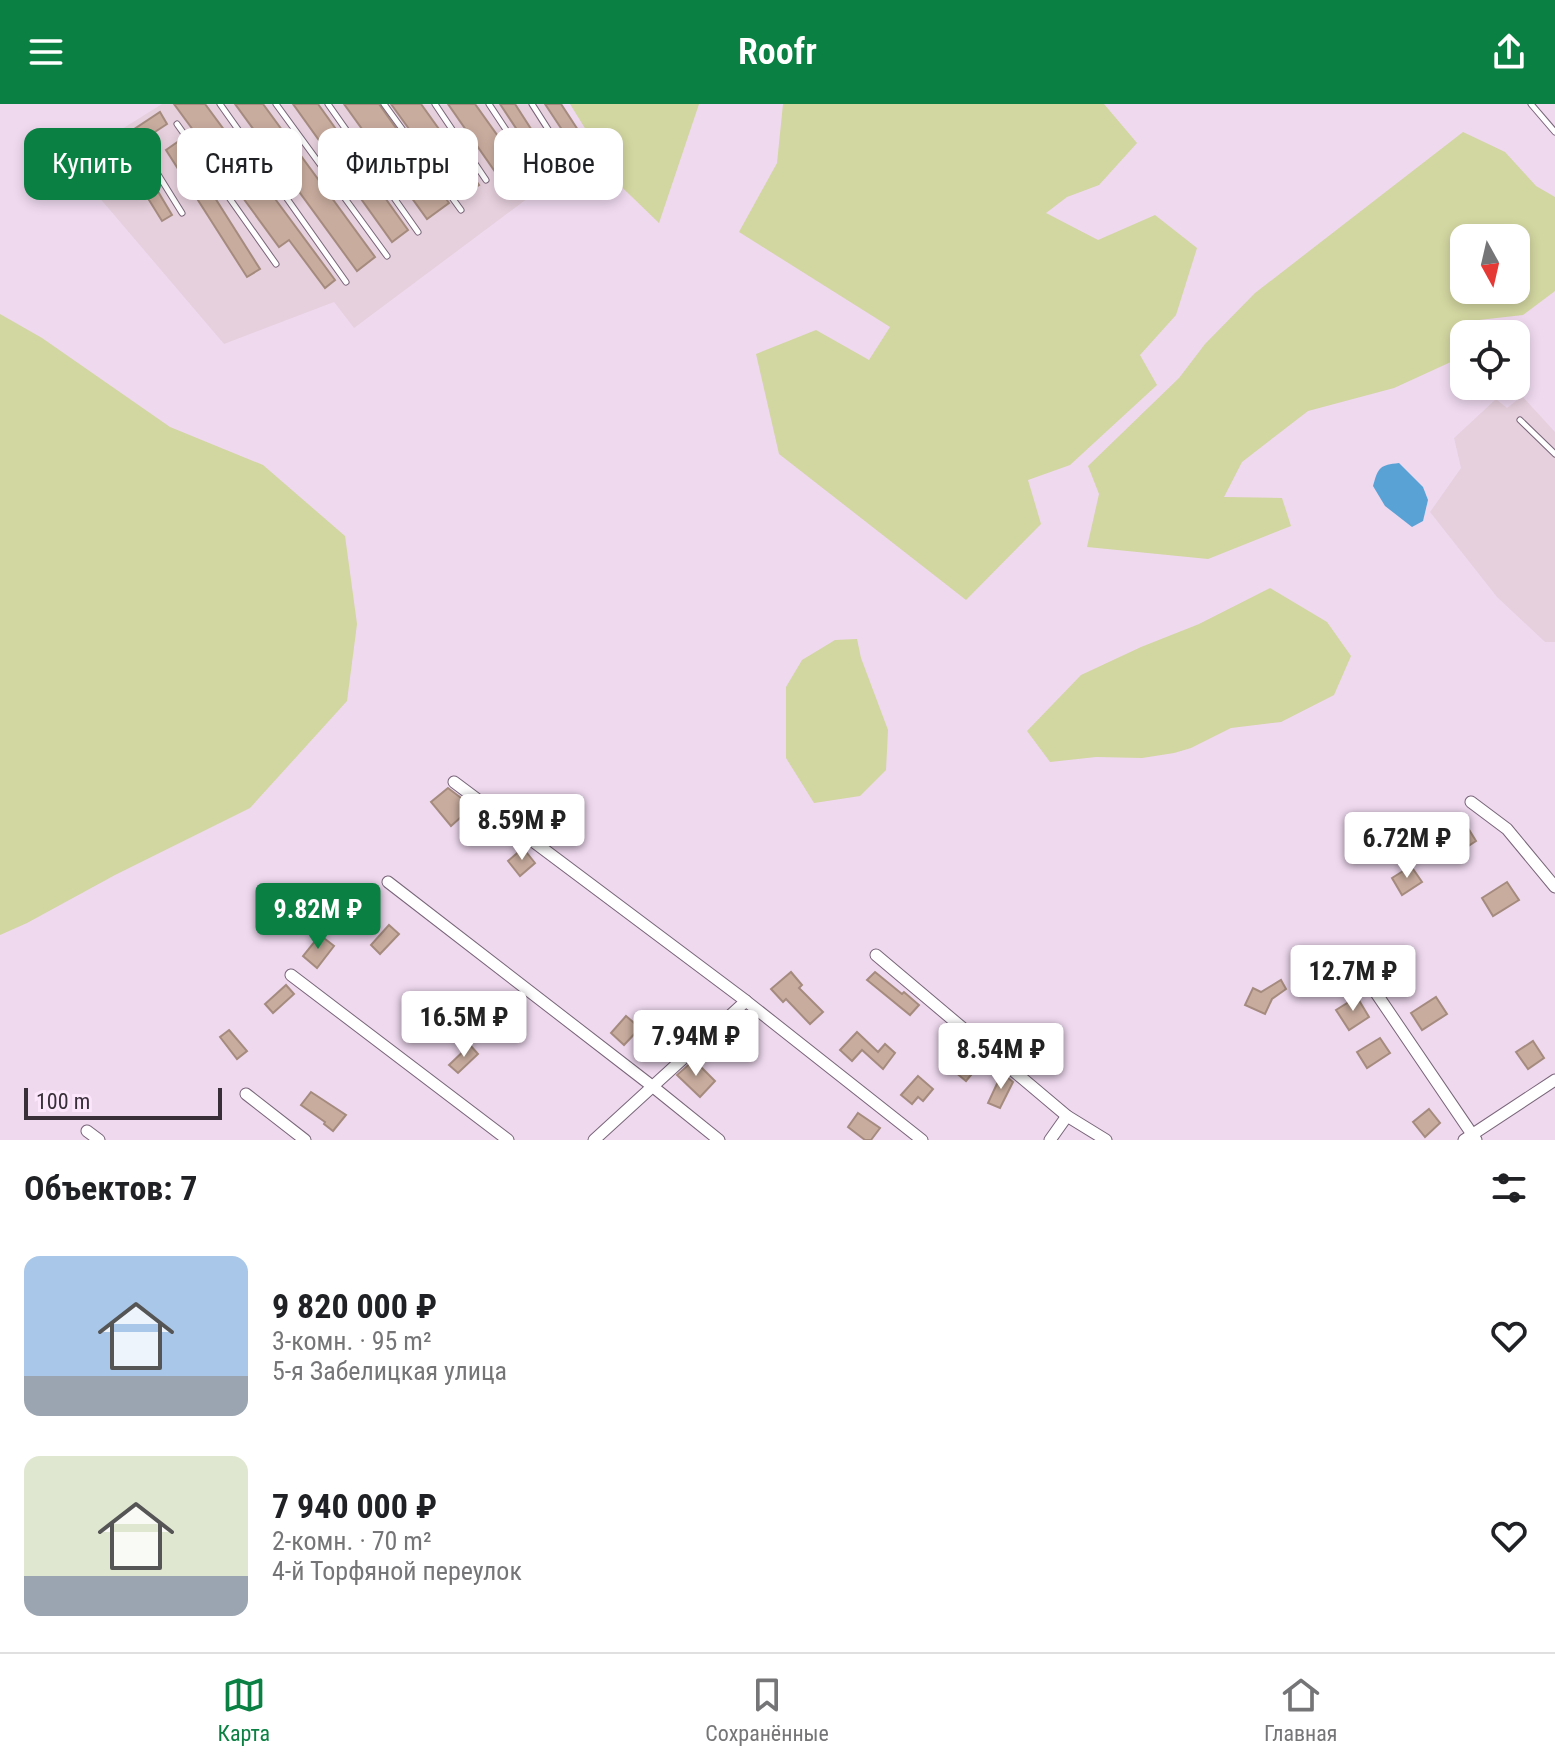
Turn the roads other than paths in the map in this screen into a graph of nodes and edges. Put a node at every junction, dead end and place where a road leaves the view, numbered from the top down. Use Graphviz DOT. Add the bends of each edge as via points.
graph roads {
  1 [pos="220,104"];
  2 [pos="276,104"];
  3 [pos="328,104"];
  4 [pos="384,104"];
  5 [pos="435,104"];
  6 [pos="489,104"];
  7 [pos="532,104"];
  8 [pos="1531,104"];
  9 [pos="177,124"];
  10 [pos="505,128"];
  11 [pos="547,128"];
  12 [pos="1555,132"];
  13 [pos="161,179"];
  14 [pos="486,180"];
  15 [pos="461,210"];
  16 [pos="182,213"];
  17 [pos="418,232"];
  18 [pos="387,256"];
  19 [pos="276,264"];
  20 [pos="346,282"];
  21 [pos="1520,420"];
  22 [pos="1555,454"];
  23 [pos="454,782"];
  24 [pos="1471,802"];
  25 [pos="388,882"];
  26 [pos="1555,887"];
  27 [pos="876,955"];
  28 [pos="1357,965"];
  29 [pos="291,975"];
  30 [pos="746,1001"];
  31 [pos="1555,1080"];
  32 [pos="652,1086"];
  33 [pos="246,1094"];
  34 [pos="1067,1116"];
  35 [pos="87,1131"];
  36 [pos="1471,1138"];
  37 [pos="99,1140"];
  38 [pos="305,1140"];
  39 [pos="508,1140"];
  40 [pos="594,1140"];
  41 [pos="719,1140"];
  42 [pos="922,1140"];
  43 [pos="1050,1140"];
  44 [pos="1106,1140"];
  1 -- 20 [label="lane"];
  2 -- 18 [label="lane"];
  3 -- 17 [label="lane"];
  4 -- 15 [label="lane"];
  5 -- 14 [label="lane"];
  6 -- 10 [label="lane"];
  7 -- 11 [label="lane"];
  8 -- 12 [label="lane"];
  9 -- 19 [label="lane"];
  13 -- 16 [label="lane"];
  21 -- 22 [label="lane"];
  23 -- 30 [label="street"];
  24 -- 26 [label="street" via="1507,829"];
  25 -- 32 [label="street"];
  27 -- 34 [label="street"];
  28 -- 36 [label="street"];
  29 -- 39 [label="street"];
  30 -- 32 [label="street"];
  30 -- 42 [label="street"];
  31 -- 36 [label="street"];
  32 -- 40 [label="street"];
  32 -- 41 [label="street"];
  33 -- 38 [label="street"];
  34 -- 43 [label="street"];
  34 -- 44 [label="street"];
  35 -- 37 [label="street"];
}
